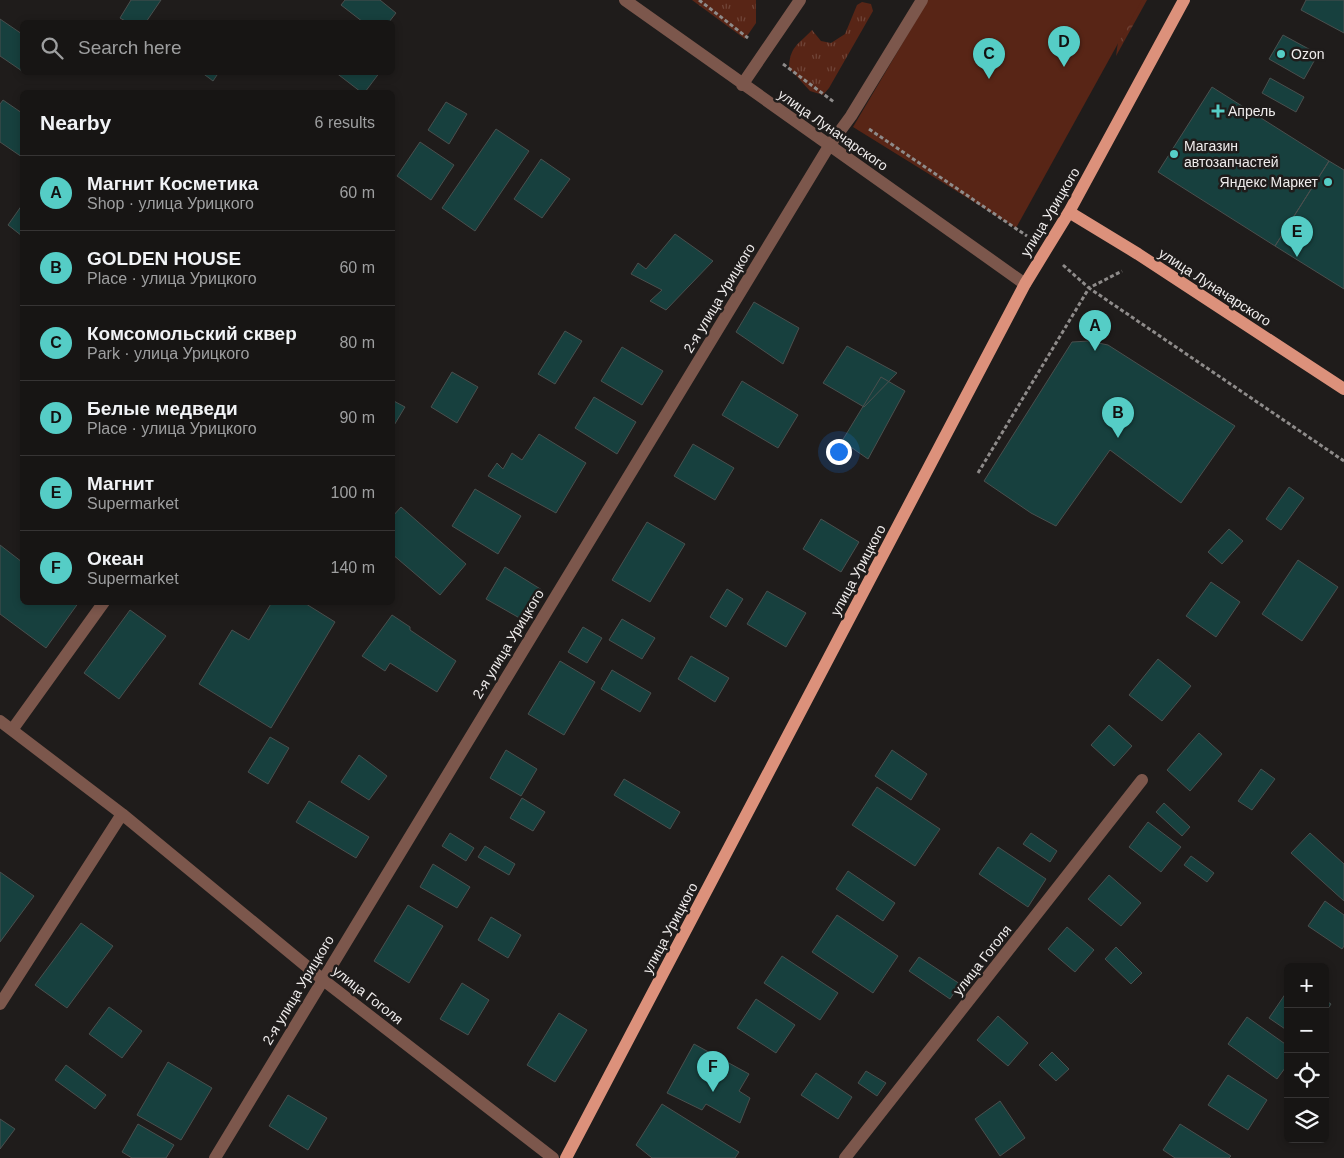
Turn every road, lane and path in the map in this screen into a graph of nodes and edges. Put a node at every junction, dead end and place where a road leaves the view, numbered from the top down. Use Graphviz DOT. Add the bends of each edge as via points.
graph roads {
  1 [pos="625,0"];
  2 [pos="800,0"];
  3 [pos="922,0"];
  4 [pos="1184,0"];
  5 [pos="742,85"];
  6 [pos="851,116"];
  7 [pos="829,146"];
  8 [pos="1069,212"];
  9 [pos="1046,250"];
  10 [pos="1124,270"];
  11 [pos="1025,284"];
  12 [pos="1089,288"];
  13 [pos="1344,389"];
  14 [pos="1344,461"];
  15 [pos="978,474"];
  16 [pos="102,605"];
  17 [pos="0,721"];
  18 [pos="12,730"];
  19 [pos="1142,780"];
  20 [pos="122,814"];
  21 [pos="322,979"];
  22 [pos="0,1004"];
  23 [pos="215,1158"];
  24 [pos="553,1158"];
  25 [pos="566,1158"];
  26 [pos="845,1158"];
  1 -- 5 [label="street, улица Луначарского"];
  2 -- 5 [label="street"];
  3 -- 6 [label="street, 2-я улица Урицкого"];
  4 -- 8 [label="main road, улица Урицкого"];
  5 -- 7 [label="street, улица Луначарского"];
  6 -- 7 [label="street, 2-я улица Урицкого"];
  6 -- 9 [label="path"];
  7 -- 11 [label="street, улица Луначарского"];
  7 -- 21 [label="street, 2-я улица Урицкого"];
  8 -- 9 [label="main road, улица Урицкого"];
  8 -- 13 [label="main road, улица Луначарского"];
  9 -- 11 [label="main road, улица Урицкого"];
  9 -- 12 [label="path"];
  10 -- 12 [label="path"];
  11 -- 25 [label="main road, улица Урицкого"];
  12 -- 14 [label="path"];
  12 -- 15 [label="path"];
  16 -- 18 [label="street"];
  17 -- 18 [label="street, улица Гоголя"];
  18 -- 20 [label="street, улица Гоголя"];
  19 -- 26 [label="street, улица Гоголя"];
  20 -- 21 [label="street, улица Гоголя"];
  20 -- 22 [label="street"];
  21 -- 23 [label="street, 2-я улица Урицкого"];
  21 -- 24 [label="street, улица Гоголя"];
}
